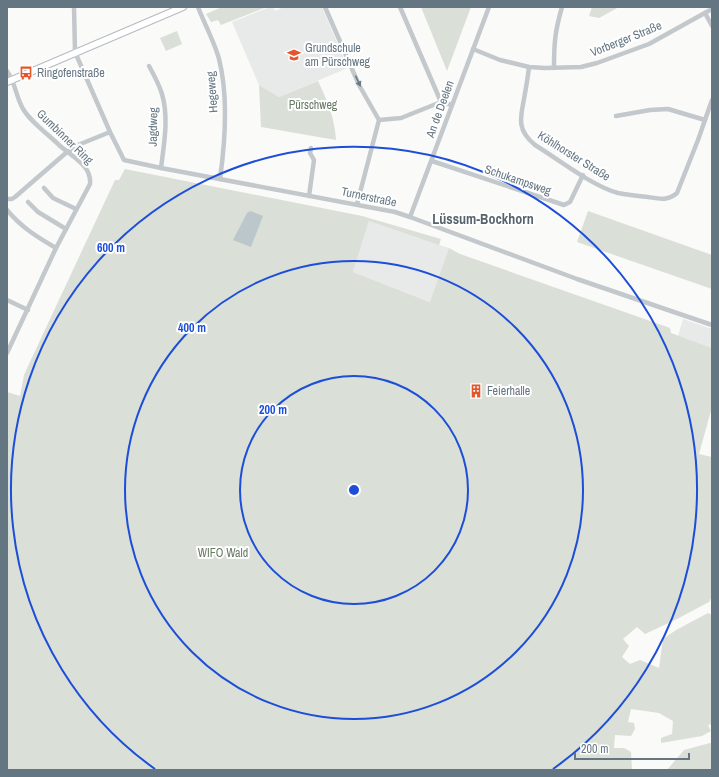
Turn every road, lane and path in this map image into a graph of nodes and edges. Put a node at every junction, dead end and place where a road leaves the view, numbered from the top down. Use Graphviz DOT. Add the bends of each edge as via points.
graph roads {
  1 [pos="74,7"];
  2 [pos="183,7"];
  3 [pos="198,7"];
  4 [pos="325,7"];
  5 [pos="400,7"];
  6 [pos="489,7"];
  7 [pos="562,7"];
  8 [pos="712,9"];
  9 [pos="705,13"];
  10 [pos="712,26"];
  11 [pos="473,49"];
  12 [pos="75,52"];
  13 [pos="149,66"];
  14 [pos="529,67"];
  15 [pos="554,68"];
  16 [pos="7,71"];
  17 [pos="9,81"];
  18 [pos="712,100"];
  19 [pos="441,102"];
  20 [pos="452,105"];
  21 [pos="616,116"];
  22 [pos="378,120"];
  23 [pos="705,120"];
  24 [pos="110,132"];
  25 [pos="311,148"];
  26 [pos="67,152"];
  27 [pos="432,161"];
  28 [pos="160,168"];
  29 [pos="584,175"];
  30 [pos="220,179"];
  31 [pos="44,188"];
  32 [pos="309,196"];
  33 [pos="7,199"];
  34 [pos="28,202"];
  35 [pos="357,204"];
  36 [pos="7,210"];
  37 [pos="76,210"];
  38 [pos="410,217"];
  39 [pos="66,229"];
  40 [pos="56,248"];
  41 [pos="7,300"];
  42 [pos="28,310"];
  43 [pos="712,325"];
  44 [pos="7,353"];
  1 -- 12 [label="street"];
  2 -- 12 [label="main road"];
  3 -- 30 [label="street, Hegeweg" via="219,58 222,74 224,122"];
  4 -- 22 [label="street, one-way" via="359,85"];
  5 -- 19 [label="street"];
  6 -- 11 [label="street, An de Deelen"];
  7 -- 15 [label="street" via="554,44"];
  8 -- 9 [label="street, Vorberger Straße"];
  9 -- 10 [label="street"];
  9 -- 15 [label="street, Vorberger Straße" via="648,44 598,64"];
  11 -- 14 [label="street, Vorberger Straße" via="500,60"];
  11 -- 20 [label="street, An de Deelen"];
  12 -- 17 [label="main road"];
  12 -- 24 [label="street, Turnerstraße"];
  13 -- 28 [label="street, Jagdweg" via="164,103 165,136"];
  14 -- 15 [label="street, Vorberger Straße"];
  14 -- 29 [label="street, Köhlhorster Straße" via="521,115 523,130 536,145"];
  16 -- 17 [label="street"];
  17 -- 26 [label="street, Gumbinner Ring" via="26,112"];
  18 -- 23 [label="street, Köhlhorster Straße"];
  19 -- 20 [label="street"];
  19 -- 22 [label="street" via="401,118"];
  20 -- 27 [label="street, An de Deelen"];
  21 -- 23 [label="street" via="668,109"];
  22 -- 35 [label="street"];
  23 -- 29 [label="street, Köhlhorster Straße" via="679,190 670,198 618,192 603,187"];
  24 -- 26 [label="street"];
  24 -- 28 [label="street, Turnerstraße" via="124,160"];
  25 -- 32 [label="street" via="310,153 314,160"];
  26 -- 33 [label="street" via="15,197"];
  26 -- 37 [label="street, Gumbinner Ring" via="85,166 91,179"];
  27 -- 29 [label="street, Schukampsweg" via="564,205 570,202"];
  27 -- 38 [label="street, An de Deelen"];
  28 -- 30 [label="street, Turnerstraße"];
  30 -- 32 [label="street, Turnerstraße"];
  31 -- 37 [label="street" via="53,198"];
  32 -- 35 [label="street, Turnerstraße"];
  34 -- 39 [label="street" via="38,212"];
  35 -- 38 [label="street, Turnerstraße"];
  36 -- 40 [label="street" via="29,232"];
  37 -- 39 [label="street, Gumbinner Ring"];
  38 -- 43 [label="street, Turnerstraße" via="577,279"];
  39 -- 40 [label="street, Gumbinner Ring"];
  40 -- 42 [label="street, Gumbinner Ring"];
  41 -- 42 [label="street"];
  42 -- 44 [label="street, Gumbinner Ring"];
}
